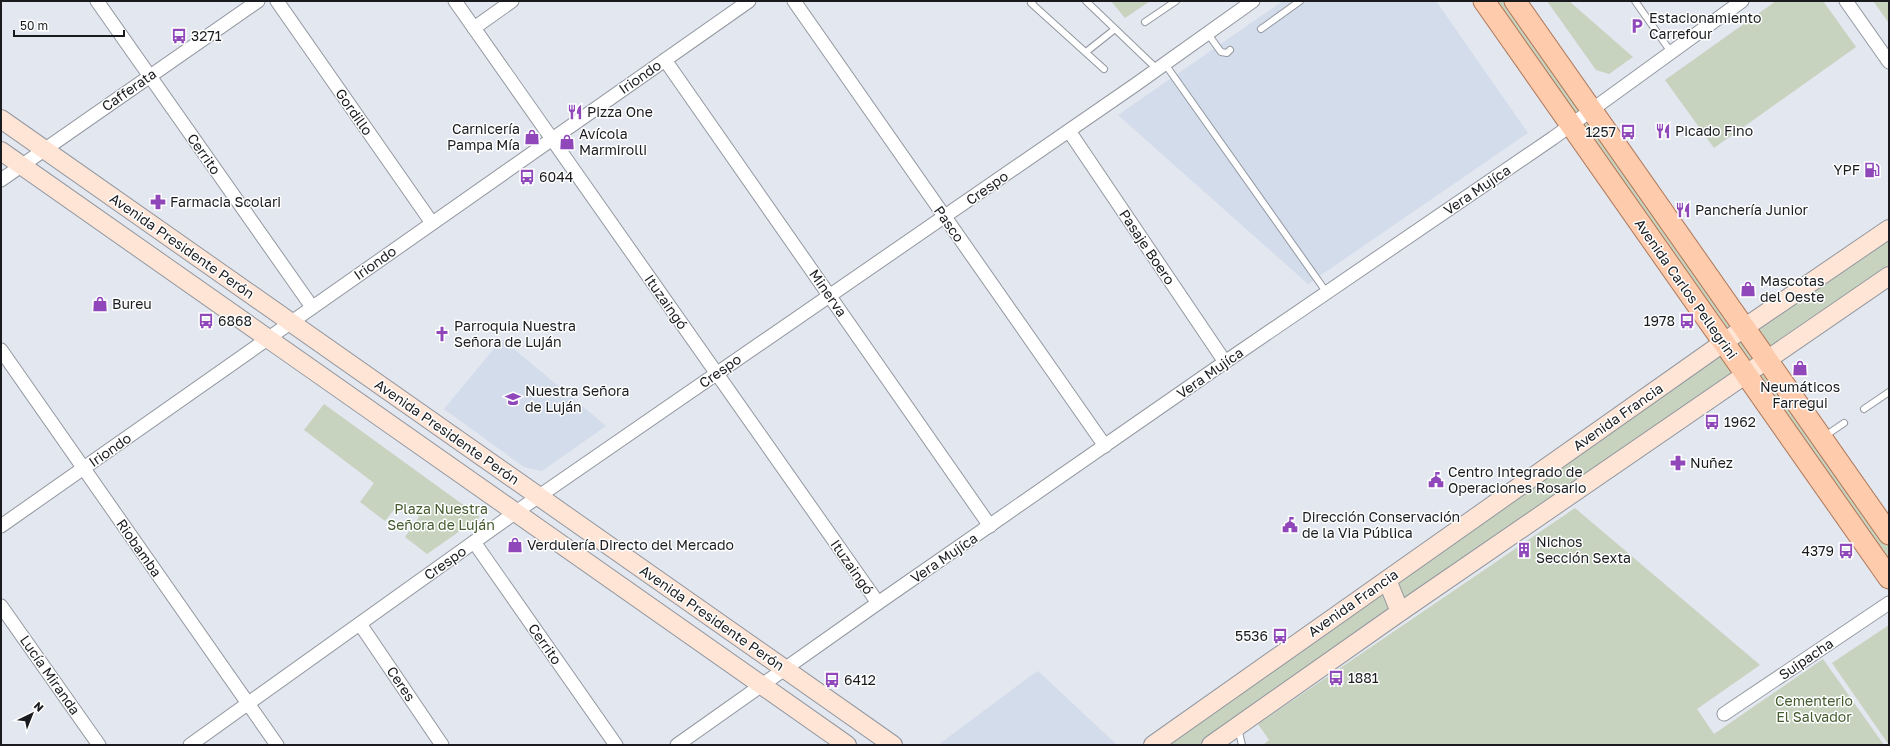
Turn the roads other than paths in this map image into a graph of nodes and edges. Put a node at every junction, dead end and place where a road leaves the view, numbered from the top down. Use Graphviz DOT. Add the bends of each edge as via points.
graph roads {
  1 [pos="97,1"];
  2 [pos="258,1"];
  3 [pos="277,1"];
  4 [pos="455,1"];
  5 [pos="512,1"];
  6 [pos="749,1"];
  7 [pos="794,1"];
  8 [pos="1086,1"];
  9 [pos="1176,1"];
  10 [pos="1253,1"];
  11 [pos="1300,1"];
  12 [pos="1484,1"];
  13 [pos="1515,1"];
  14 [pos="1635,1"];
  15 [pos="1742,1"];
  16 [pos="1846,1"];
  17 [pos="1031,2"];
  18 [pos="1145,22"];
  19 [pos="474,28"];
  20 [pos="1115,29"];
  21 [pos="1261,29"];
  22 [pos="1208,34"];
  23 [pos="1230,50"];
  24 [pos="1086,52"];
  25 [pos="1671,52"];
  26 [pos="664,60"];
  27 [pos="1889,62"];
  28 [pos="1161,67"];
  29 [pos="1104,69"];
  30 [pos="150,76"];
  31 [pos="1592,110"];
  32 [pos="1,119"];
  33 [pos="1571,125"];
  34 [pos="1069,131"];
  35 [pos="552,139"];
  36 [pos="44,150"];
  37 [pos="1,151"];
  38 [pos="22,166"];
  39 [pos="1,180"];
  40 [pos="944,217"];
  41 [pos="432,222"];
  42 [pos="1889,229"];
  43 [pos="1889,276"];
  44 [pos="1327,293"];
  45 [pos="830,296"];
  46 [pos="312,307"];
  47 [pos="291,322"];
  48 [pos="1744,328"];
  49 [pos="268,338"];
  50 [pos="1724,343"];
  51 [pos="1,350"];
  52 [pos="1767,360"];
  53 [pos="1225,362"];
  54 [pos="717,374"];
  55 [pos="1746,374"];
  56 [pos="1889,392"];
  57 [pos="1864,409"];
  58 [pos="1844,423"];
  59 [pos="1822,438"];
  60 [pos="1105,446"];
  61 [pos="84,468"];
  62 [pos="539,496"];
  63 [pos="516,512"];
  64 [pos="1,526"];
  65 [pos="990,526"];
  66 [pos="1889,534"];
  67 [pos="474,542"];
  68 [pos="1889,578"];
  69 [pos="1387,580"];
  70 [pos="878,603"];
  71 [pos="1889,603"];
  72 [pos="1,606"];
  73 [pos="1400,612"];
  74 [pos="360,624"];
  75 [pos="784,669"];
  76 [pos="761,685"];
  77 [pos="248,704"];
  78 [pos="1724,714"];
  79 [pos="1237,726"];
  80 [pos="99,745"];
  81 [pos="190,745"];
  82 [pos="277,745"];
  83 [pos="442,745"];
  84 [pos="616,745"];
  85 [pos="677,745"];
  86 [pos="847,745"];
  87 [pos="892,745"];
  88 [pos="1153,745"];
  89 [pos="1212,745"];
  90 [pos="1242,745"];
  1 -- 30 [label="street, Cerrito"];
  2 -- 30 [label="street, Cafferata"];
  3 -- 41 [label="street, Gordillo"];
  4 -- 19 [label="street, Ituzaingó"];
  5 -- 19 [label="street"];
  6 -- 26 [label="street, Iriondo"];
  7 -- 40 [label="street, Pasco"];
  8 -- 20 [label="lane"];
  9 -- 18 [label="lane"];
  10 -- 22 [label="street, Crespo"];
  11 -- 21 [label="lane"];
  12 -- 33 [label="main road, Avenida Carlos Pellegrini"];
  13 -- 31 [label="main road, Avenida Carlos Pellegrini"];
  14 -- 25 [label="lane"];
  15 -- 25 [label="street, Vera Mujíca"];
  16 -- 27 [label="street"];
  17 -- 24 [label="lane"];
  19 -- 35 [label="street, Ituzaingó"];
  20 -- 24 [label="lane"];
  20 -- 28 [label="lane"];
  22 -- 23 [label="lane" via="1221,52 1227,53"];
  22 -- 28 [label="street, Crespo"];
  24 -- 29 [label="lane"];
  25 -- 31 [label="street, Vera Mujíca"];
  26 -- 35 [label="street, Iriondo"];
  26 -- 45 [label="street, Minerva"];
  28 -- 34 [label="street, Crespo"];
  28 -- 44 [label="lane"];
  30 -- 36 [label="street, Cafferata"];
  30 -- 46 [label="street, Cerrito"];
  31 -- 33 [label="street, Vera Mujíca"];
  31 -- 48 [label="main road, Avenida Carlos Pellegrini"];
  32 -- 36 [label="main road, Avenida Presidente Perón"];
  33 -- 44 [label="street, Vera Mujíca"];
  33 -- 50 [label="main road, Avenida Carlos Pellegrini"];
  34 -- 40 [label="street, Crespo"];
  34 -- 53 [label="street, Pasaje Boero"];
  35 -- 41 [label="street, Iriondo"];
  35 -- 54 [label="street, Ituzaingó"];
  36 -- 38 [label="street, Cafferata"];
  36 -- 47 [label="main road, Avenida Presidente Perón"];
  37 -- 38 [label="main road, Avenida Presidente Perón"];
  38 -- 39 [label="street, Cafferata"];
  38 -- 49 [label="main road, Avenida Presidente Perón"];
  40 -- 45 [label="street, Crespo"];
  40 -- 60 [label="street, Pasco"];
  41 -- 46 [label="street, Iriondo"];
  42 -- 48 [label="main road, Avenida Francia"];
  43 -- 52 [label="main road"];
  44 -- 53 [label="street, Vera Mujíca"];
  45 -- 54 [label="street, Crespo"];
  45 -- 65 [label="street, Minerva"];
  46 -- 47 [label="street, Iriondo"];
  47 -- 49 [label="street, Iriondo"];
  47 -- 62 [label="main road, Avenida Presidente Perón"];
  48 -- 50 [label="main road, Avenida Francia"];
  48 -- 52 [label="main road, Avenida Carlos Pellegrini"];
  49 -- 61 [label="street, Iriondo"];
  49 -- 63 [label="main road, Avenida Presidente Perón"];
  50 -- 55 [label="main road, Avenida Carlos Pellegrini"];
  50 -- 69 [label="main road, Avenida Francia"];
  51 -- 61 [label="street, Riobamba"];
  52 -- 55 [label="main road"];
  52 -- 59 [label="main road, Avenida Carlos Pellegrini"];
  53 -- 60 [label="street, Vera Mujíca"];
  54 -- 62 [label="street, Crespo"];
  54 -- 70 [label="street, Ituzaingó"];
  55 -- 68 [label="main road, Avenida Carlos Pellegrini"];
  55 -- 73 [label="main road"];
  56 -- 57 [label="lane"];
  58 -- 59 [label="lane"];
  59 -- 66 [label="main road, Avenida Carlos Pellegrini"];
  60 -- 65 [label="street, Vera Mujíca"];
  61 -- 64 [label="street, Iriondo"];
  61 -- 77 [label="street, Riobamba"];
  62 -- 63 [label="street, Crespo"];
  62 -- 75 [label="main road, Avenida Presidente Perón"];
  63 -- 67 [label="street, Crespo"];
  63 -- 76 [label="main road, Avenida Presidente Perón"];
  65 -- 70 [label="street, Vera Mujíca"];
  67 -- 74 [label="street, Crespo"];
  67 -- 84 [label="street, Cerrito"];
  69 -- 73 [label="main road"];
  69 -- 88 [label="main road, Avenida Francia"];
  70 -- 75 [label="street, Vera Mujíca"];
  71 -- 78 [label="street, Suipacha"];
  72 -- 80 [label="street, Lucía Miranda"];
  73 -- 79 [label="main road"];
  74 -- 77 [label="street, Crespo"];
  74 -- 83 [label="street, Ceres"];
  75 -- 76 [label="street, Vera Mujíca"];
  75 -- 87 [label="main road, Avenida Presidente Perón"];
  76 -- 85 [label="street, Vera Mujíca"];
  76 -- 86 [label="main road, Avenida Presidente Perón"];
  77 -- 81 [label="street, Crespo"];
  77 -- 82 [label="street, Riobamba"];
  79 -- 89 [label="main road"];
  79 -- 90 [label="lane"];
}
